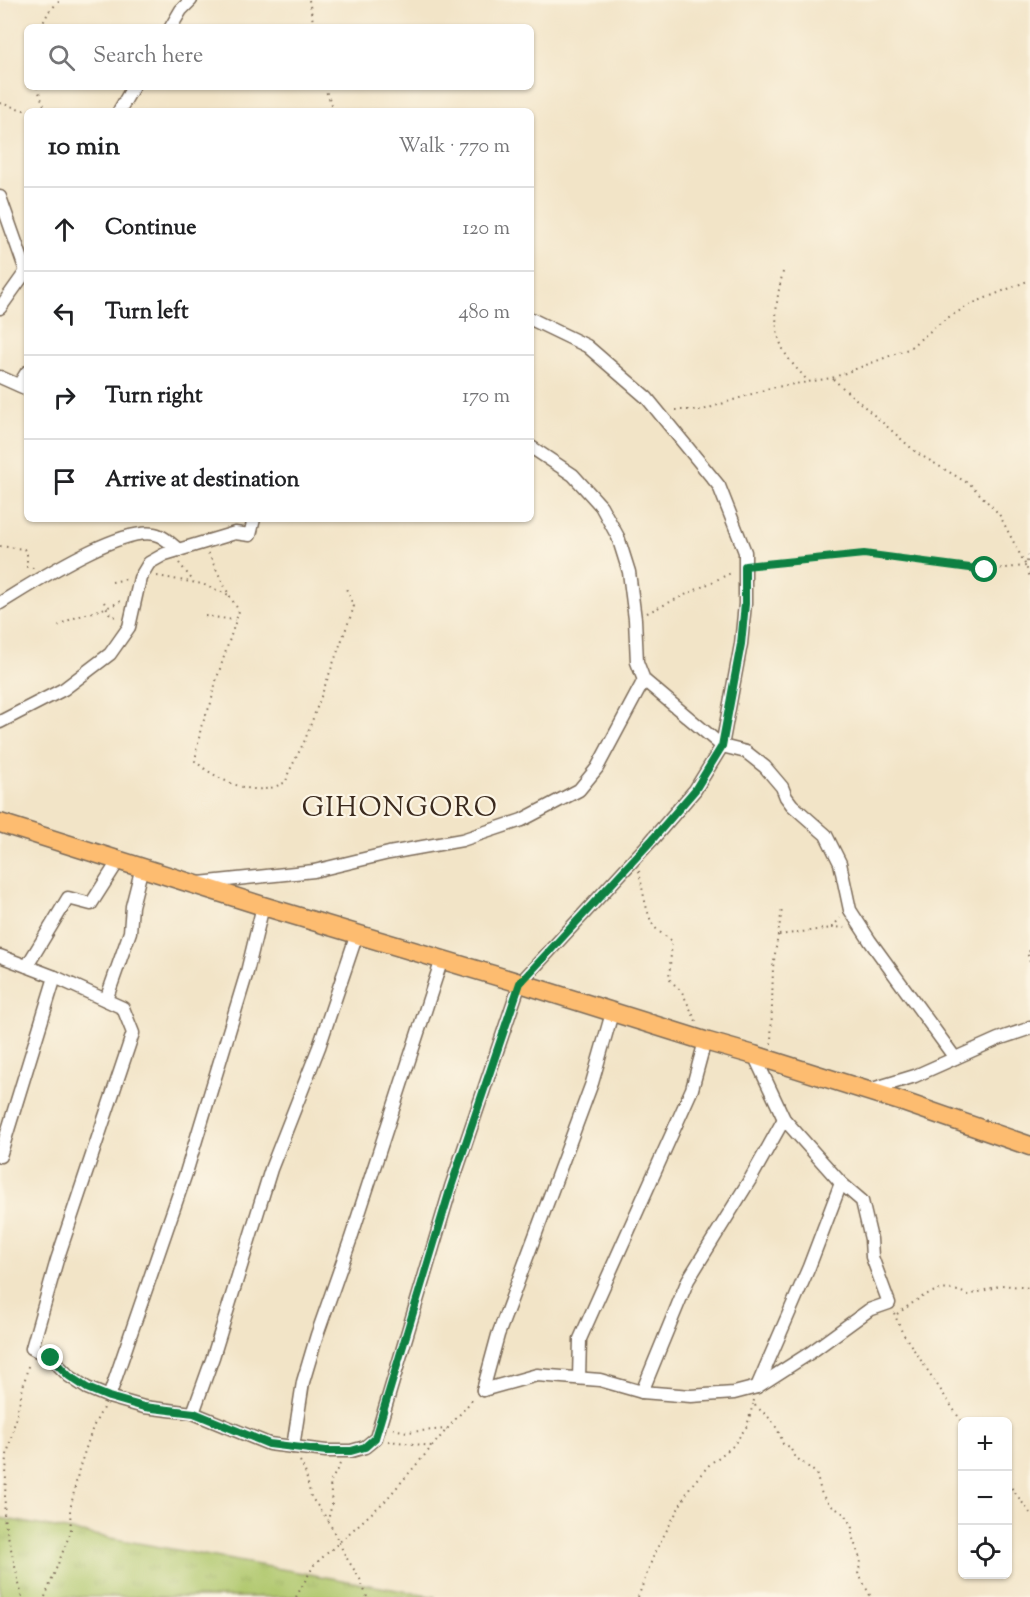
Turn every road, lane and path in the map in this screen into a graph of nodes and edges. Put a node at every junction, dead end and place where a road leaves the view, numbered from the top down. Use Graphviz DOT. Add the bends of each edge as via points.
graph roads {
  1 [pos="60,0"];
  2 [pos="191,0"];
  3 [pos="309,0"];
  4 [pos="42,24"];
  5 [pos="173,24"];
  6 [pos="313,24"];
  7 [pos="38,90"];
  8 [pos="131,90"];
  9 [pos="325,90"];
  10 [pos="0,103"];
  11 [pos="45,108"];
  12 [pos="121,108"];
  13 [pos="334,108"];
  14 [pos="24,110"];
  15 [pos="0,197"];
  16 [pos="24,268"];
  17 [pos="783,272"];
  18 [pos="24,277"];
  19 [pos="1030,280"];
  20 [pos="0,308"];
  21 [pos="534,320"];
  22 [pos="0,377"];
  23 [pos="832,378"];
  24 [pos="807,381"];
  25 [pos="23,387"];
  26 [pos="673,409"];
  27 [pos="534,449"];
  28 [pos="253,522"];
  29 [pos="206,542"];
  30 [pos="0,546"];
  31 [pos="1030,550"];
  32 [pos="174,552"];
  33 [pos="745,566"];
  34 [pos="1026,566"];
  35 [pos="51,573"];
  36 [pos="1030,577"];
  37 [pos="140,578"];
  38 [pos="112,582"];
  39 [pos="194,582"];
  40 [pos="345,586"];
  41 [pos="137,593"];
  42 [pos="229,595"];
  43 [pos="104,602"];
  44 [pos="0,603"];
  45 [pos="106,608"];
  46 [pos="205,616"];
  47 [pos="635,619"];
  48 [pos="236,621"];
  49 [pos="58,626"];
  50 [pos="129,627"];
  51 [pos="644,680"];
  52 [pos="0,722"];
  53 [pos="722,746"];
  54 [pos="0,823"];
  55 [pos="638,856"];
  56 [pos="119,860"];
  57 [pos="142,867"];
  58 [pos="195,883"];
  59 [pos="263,906"];
  60 [pos="849,906"];
  61 [pos="782,909"];
  62 [pos="357,934"];
  63 [pos="778,935"];
  64 [pos="1030,951"];
  65 [pos="0,956"];
  66 [pos="442,959"];
  67 [pos="1030,962"];
  68 [pos="27,966"];
  69 [pos="55,977"];
  70 [pos="520,983"];
  71 [pos="106,1000"];
  72 [pos="612,1013"];
  73 [pos="1030,1027"];
  74 [pos="705,1041"];
  75 [pos="761,1057"];
  76 [pos="955,1058"];
  77 [pos="868,1091"];
  78 [pos="784,1119"];
  79 [pos="1030,1146"];
  80 [pos="0,1156"];
  81 [pos="841,1183"];
  82 [pos="1030,1288"];
  83 [pos="889,1304"];
  84 [pos="895,1315"];
  85 [pos="32,1348"];
  86 [pos="579,1378"];
  87 [pos="757,1387"];
  88 [pos="483,1390"];
  89 [pos="642,1392"];
  90 [pos="109,1397"];
  91 [pos="753,1404"];
  92 [pos="194,1413"];
  93 [pos="960,1417"];
  94 [pos="447,1429"];
  95 [pos="373,1440"];
  96 [pos="432,1446"];
  97 [pos="293,1448"];
  98 [pos="358,1449"];
  99 [pos="1012,1488"];
  100 [pos="1030,1513"];
  101 [pos="328,1520"];
  102 [pos="340,1540"];
  103 [pos="22,1597"];
  104 [pos="45,1597"];
  105 [pos="296,1597"];
  106 [pos="367,1597"];
  107 [pos="638,1597"];
  108 [pos="871,1597"];
  1 -- 4 [label="path"];
  2 -- 5 [label="street"];
  3 -- 6 [label="path"];
  7 -- 11 [label="path"];
  8 -- 12 [label="street"];
  9 -- 13 [label="path"];
  10 -- 14 [label="path"];
  15 -- 16 [label="street"];
  17 -- 24 [label="path" via="775,320 782,347"];
  18 -- 20 [label="street"];
  19 -- 23 [label="path" via="971,304 908,349"];
  21 -- 33 [label="street" via="586,346 647,398 719,486 745,552"];
  22 -- 25 [label="street"];
  23 -- 24 [label="path"];
  23 -- 34 [label="path" via="917,453 971,484 999,514"];
  24 -- 26 [label="path" via="770,388 703,410"];
  27 -- 47 [label="street" via="573,475 601,506 618,537 629,572"];
  28 -- 29 [label="street" via="250,535 235,533"];
  29 -- 32 [label="street"];
  29 -- 42 [label="path" via="208,555"];
  30 -- 35 [label="path" via="24,549 27,567"];
  31 -- 34 [label="path"];
  32 -- 35 [label="street" via="160,535 134,534"];
  32 -- 37 [label="street" via="149,563"];
  32 -- 39 [label="path"];
  33 -- 34 [label="path" via="864,554 985,570"];
  33 -- 47 [label="path"];
  33 -- 53 [label="street" via="741,644"];
  34 -- 36 [label="path"];
  35 -- 44 [label="street"];
  37 -- 38 [label="path"];
  37 -- 39 [label="path" via="166,576"];
  37 -- 41 [label="street"];
  39 -- 42 [label="path"];
  40 -- 48 [label="path" via="354,607 305,740 286,782 264,789 240,786 206,770 195,760 201,727"];
  41 -- 45 [label="path"];
  41 -- 50 [label="street"];
  42 -- 48 [label="path" via="239,611"];
  43 -- 45 [label="path"];
  45 -- 49 [label="path"];
  45 -- 50 [label="path"];
  46 -- 48 [label="path"];
  47 -- 51 [label="street" via="637,662"];
  50 -- 52 [label="street" via="110,654 64,689"];
  51 -- 53 [label="street"];
  51 -- 58 [label="street" via="597,768 579,790 522,820 462,840 314,871"];
  53 -- 55 [label="street" via="695,790"];
  53 -- 60 [label="street" via="746,752 765,767 792,806 826,835 840,863"];
  54 -- 56 [label="main road"];
  55 -- 70 [label="street"];
  55 -- 74 [label="path" via="648,916 654,927 672,941 669,979 682,992"];
  56 -- 57 [label="main road"];
  56 -- 68 [label="street" via="91,904 68,898"];
  57 -- 58 [label="main road"];
  57 -- 71 [label="street" via="130,932"];
  58 -- 59 [label="main road"];
  59 -- 62 [label="main road"];
  59 -- 90 [label="street" via="186,1173"];
  60 -- 63 [label="path" via="832,928"];
  60 -- 76 [label="street"];
  61 -- 63 [label="path"];
  62 -- 66 [label="main road"];
  62 -- 92 [label="street" via="319,1047 271,1169"];
  63 -- 75 [label="path" via="771,1047"];
  64 -- 67 [label="path"];
  65 -- 68 [label="street"];
  66 -- 70 [label="main road"];
  66 -- 97 [label="street" via="316,1335 303,1382"];
  68 -- 69 [label="street"];
  69 -- 71 [label="street"];
  69 -- 80 [label="street"];
  70 -- 72 [label="main road"];
  70 -- 95 [label="street" via="451,1187"];
  71 -- 85 [label="street" via="123,1008 133,1033 57,1260"];
  72 -- 74 [label="main road"];
  72 -- 88 [label="street" via="592,1083 498,1335"];
  73 -- 76 [label="street"];
  74 -- 75 [label="main road"];
  74 -- 86 [label="street" via="692,1089 579,1339"];
  75 -- 77 [label="main road"];
  75 -- 78 [label="street"];
  76 -- 77 [label="street"];
  77 -- 79 [label="main road"];
  78 -- 81 [label="street"];
  78 -- 89 [label="street" via="688,1280"];
  81 -- 83 [label="street" via="862,1201 872,1257"];
  81 -- 87 [label="street"];
  82 -- 84 [label="path" via="1002,1284 969,1295 953,1288 930,1292"];
  83 -- 84 [label="path"];
  83 -- 87 [label="street" via="869,1310"];
  84 -- 93 [label="path" via="902,1332"];
  85 -- 90 [label="street" via="51,1358 87,1388"];
  85 -- 103 [label="path" via="8,1455 4,1518"];
  86 -- 88 [label="street" via="537,1375"];
  86 -- 89 [label="street"];
  87 -- 89 [label="street" via="690,1396"];
  87 -- 91 [label="path"];
  88 -- 94 [label="path"];
  90 -- 92 [label="street" via="144,1407"];
  90 -- 104 [label="path" via="93,1427 79,1469 70,1510 71,1531"];
  91 -- 107 [label="path" via="747,1426 733,1446 690,1487 655,1552"];
  91 -- 108 [label="path" via="779,1428 783,1443 794,1456 816,1473 822,1495 830,1505 846,1515 861,1561 858,1573"];
  92 -- 97 [label="street" via="269,1444"];
  94 -- 95 [label="path" via="389,1428"];
  94 -- 96 [label="path"];
  95 -- 96 [label="path"];
  95 -- 98 [label="street"];
  96 -- 102 [label="path" via="385,1501"];
  97 -- 98 [label="street"];
  97 -- 101 [label="path" via="305,1471 311,1497"];
  98 -- 101 [label="path" via="336,1467 330,1483 332,1504"];
  99 -- 100 [label="path"];
  101 -- 102 [label="path"];
  102 -- 105 [label="path" via="314,1565"];
  102 -- 106 [label="path"];
}
